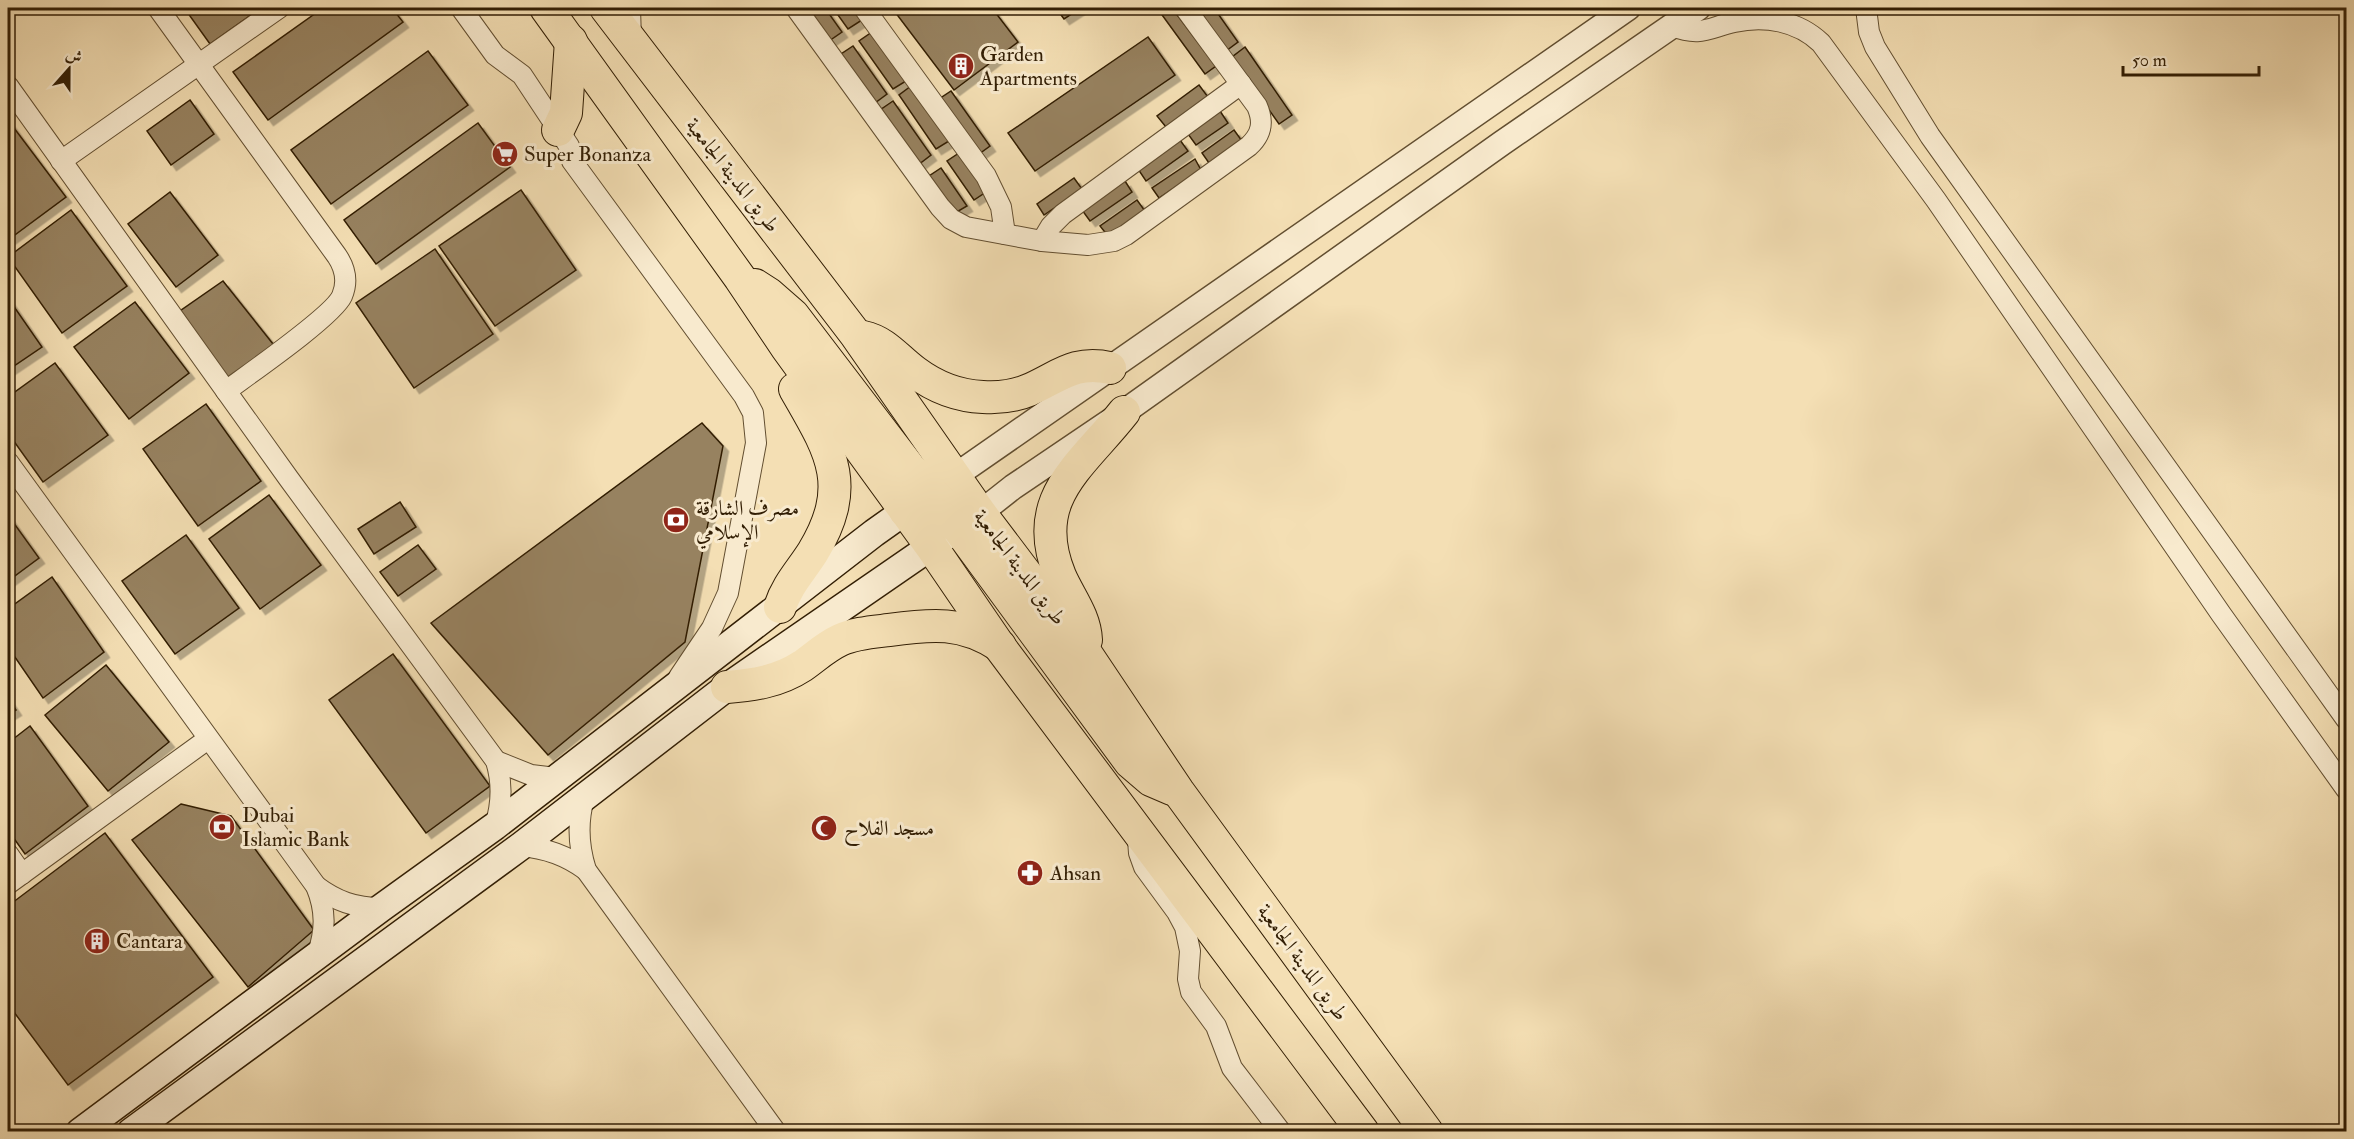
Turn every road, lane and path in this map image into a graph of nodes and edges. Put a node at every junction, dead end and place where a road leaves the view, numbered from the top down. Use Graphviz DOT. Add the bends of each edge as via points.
graph roads {
  1 [pos="158,8"];
  2 [pos="279,8"];
  3 [pos="461,8"];
  4 [pos="546,8"];
  5 [pos="606,8"];
  6 [pos="630,8"];
  7 [pos="796,8"];
  8 [pos="864,8"];
  9 [pos="1185,8"];
  10 [pos="1628,8"];
  11 [pos="1698,8"];
  12 [pos="1866,8"];
  13 [pos="1790,16"];
  14 [pos="1672,26"];
  15 [pos="571,41"];
  16 [pos="631,42"];
  17 [pos="199,64"];
  18 [pos="1241,84"];
  19 [pos="8,86"];
  20 [pos="558,130"];
  21 [pos="62,161"];
  22 [pos="1005,234"];
  23 [pos="1042,241"];
  24 [pos="740,278"];
  25 [pos="856,335"];
  26 [pos="787,348"];
  27 [pos="1110,368"];
  28 [pos="226,391"];
  29 [pos="1124,412"];
  30 [pos="8,462"];
  31 [pos="943,484"];
  32 [pos="905,511"];
  33 [pos="969,521"];
  34 [pos="931,546"];
  35 [pos="780,607"];
  36 [pos="1000,647"];
  37 [pos="1085,652"];
  38 [pos="728,687"];
  39 [pos="668,693"];
  40 [pos="2346,719"];
  41 [pos="208,739"];
  42 [pos="496,761"];
  43 [pos="556,778"];
  44 [pos="2346,789"];
  45 [pos="1178,791"];
  46 [pos="584,798"];
  47 [pos="495,826"];
  48 [pos="1139,831"];
  49 [pos="521,846"];
  50 [pos="8,854"];
  51 [pos="586,870"];
  52 [pos="15,879"];
  53 [pos="316,886"];
  54 [pos="381,908"];
  55 [pos="317,956"];
  56 [pos="80,1131"];
  57 [pos="131,1131"];
  58 [pos="776,1131"];
  59 [pos="1281,1131"];
  60 [pos="1363,1131"];
  61 [pos="1427,1131"];
  1 -- 17 [label="street"];
  2 -- 17 [label="street"];
  3 -- 20 [label="street" via="495,55 522,75"];
  4 -- 15 [label="main road"];
  5 -- 16 [label="main road, طريق المدينة الجامعية"];
  6 -- 16 [label="street"];
  7 -- 22 [label="street" via="945,214 966,227"];
  8 -- 22 [label="street" via="986,176 1001,207"];
  9 -- 18 [label="street"];
  10 -- 27 [label="street"];
  11 -- 14 [label="street"];
  12 -- 40 [label="street" via="1875,47 1930,136"];
  13 -- 14 [label="street" via="1746,20 1700,32"];
  13 -- 44 [label="street" via="1821,43 1936,200"];
  14 -- 29 [label="street"];
  15 -- 20 [label="main road" via="566,113"];
  15 -- 24 [label="main road"];
  16 -- 25 [label="main road, طريق المدينة الجامعية"];
  17 -- 21 [label="street"];
  17 -- 28 [label="street" via="345,272 342,297 333,309"];
  18 -- 23 [label="street" via="1063,214"];
  18 -- 23 [label="street" via="1257,106 1262,123 1250,146 1114,241 1088,245"];
  19 -- 21 [label="street"];
  20 -- 39 [label="street" via="572,161 744,396 755,423 756,442 724,605"];
  21 -- 28 [label="street"];
  22 -- 23 [label="street"];
  24 -- 26 [label="main road"];
  24 -- 31 [label="main road" via="769,294 793,315 909,467"];
  25 -- 27 [label="main road" via="886,346 926,380 969,396 1013,395 1074,368"];
  25 -- 31 [label="main road, طريق المدينة الجامعية"];
  26 -- 32 [label="main road"];
  26 -- 35 [label="main road" via="790,378 830,454 834,490 827,526 790,583"];
  27 -- 31 [label="street"];
  28 -- 42 [label="street"];
  29 -- 33 [label="street"];
  29 -- 37 [label="main road" via="1068,479 1050,516 1052,548 1084,623"];
  30 -- 41 [label="street"];
  31 -- 32 [label="main road"];
  31 -- 33 [label="main road, طريق المدينة الجامعية"];
  32 -- 33 [label="main road"];
  32 -- 34 [label="main road"];
  32 -- 35 [label="main road"];
  33 -- 34 [label="main road"];
  33 -- 37 [label="main road, طريق المدينة الجامعية"];
  33 -- 45 [label="main road" via="1130,762 1151,780"];
  34 -- 36 [label="main road"];
  34 -- 38 [label="main road"];
  35 -- 39 [label="main road"];
  36 -- 38 [label="main road" via="978,634 942,625 867,632 831,644 777,679"];
  36 -- 48 [label="main road"];
  37 -- 45 [label="main road, طريق المدينة الجامعية"];
  38 -- 46 [label="main road"];
  39 -- 43 [label="main road"];
  41 -- 52 [label="street"];
  41 -- 53 [label="street"];
  42 -- 43 [label="street" via="531,775"];
  42 -- 47 [label="street" via="501,794"];
  43 -- 47 [label="main road"];
  45 -- 61 [label="main road, طريق المدينة الجامعية"];
  46 -- 49 [label="main road"];
  46 -- 51 [label="street" via="579,842"];
  47 -- 54 [label="main road"];
  48 -- 59 [label="street" via="1141,860 1185,927 1191,992 1216,1026 1232,1068"];
  48 -- 60 [label="main road"];
  49 -- 51 [label="street" via="562,855"];
  49 -- 57 [label="main road"];
  50 -- 52 [label="street"];
  51 -- 58 [label="street"];
  53 -- 54 [label="street" via="346,903"];
  53 -- 55 [label="street" via="325,928"];
  54 -- 55 [label="main road"];
  55 -- 56 [label="main road"];
}
